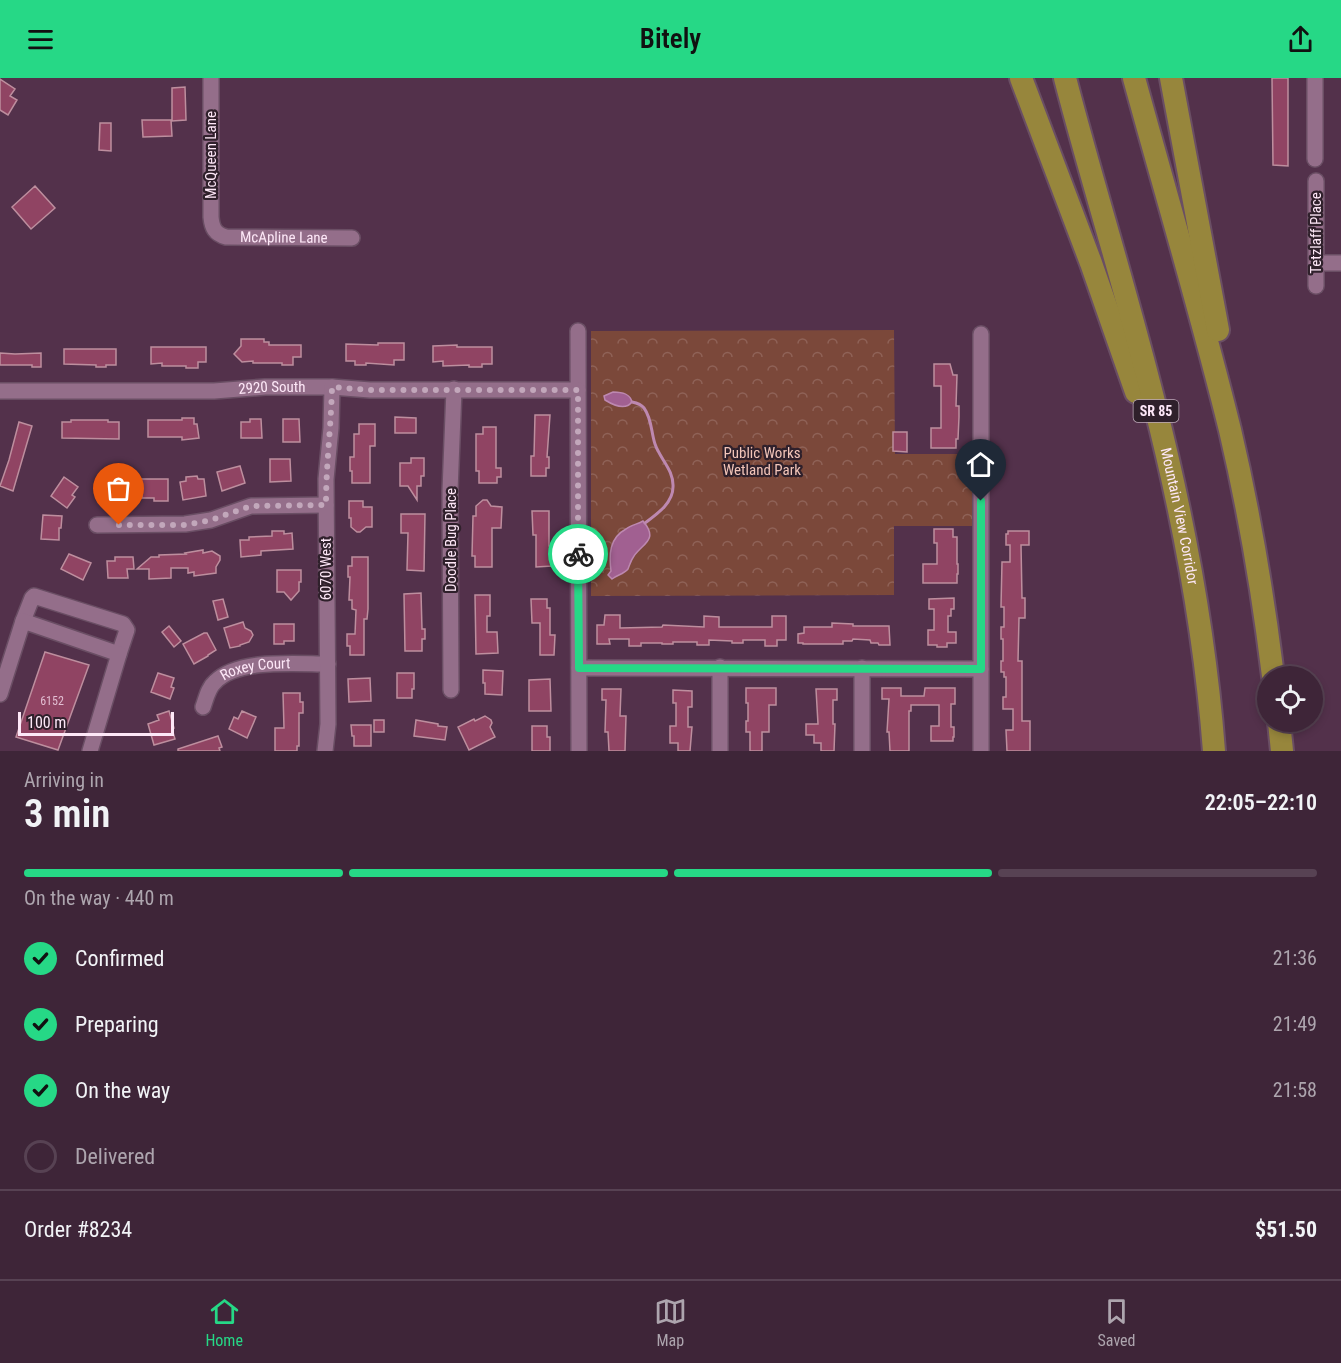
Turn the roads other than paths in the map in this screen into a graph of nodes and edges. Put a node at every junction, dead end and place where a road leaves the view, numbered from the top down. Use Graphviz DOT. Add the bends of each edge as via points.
graph roads {
  1 [pos="211,78"];
  2 [pos="1021,78"];
  3 [pos="1065,78"];
  4 [pos="1134,78"];
  5 [pos="1171,78"];
  6 [pos="1315,78"];
  7 [pos="1315,159"];
  8 [pos="1316,181"];
  9 [pos="215,232"];
  10 [pos="352,238"];
  11 [pos="1316,263"];
  12 [pos="1341,263"];
  13 [pos="1316,286"];
  14 [pos="578,331"];
  15 [pos="981,334"];
  16 [pos="332,387"];
  17 [pos="454,389"];
  18 [pos="578,390"];
  19 [pos="0,392"];
  20 [pos="1230,430"];
  21 [pos="326,505"];
  22 [pos="97,525"];
  23 [pos="23,621"];
  24 [pos="119,654"];
  25 [pos="328,664"];
  26 [pos="1271,666"];
  27 [pos="579,668"];
  28 [pos="720,668"];
  29 [pos="862,668"];
  30 [pos="981,669"];
  31 [pos="451,690"];
  32 [pos="0,694"];
  33 [pos="203,707"];
  34 [pos="1280,732"];
  35 [pos="1214,745"];
  36 [pos="90,751"];
  37 [pos="325,751"];
  38 [pos="579,751"];
  39 [pos="720,751"];
  40 [pos="862,751"];
  41 [pos="981,751"];
  42 [pos="1282,751"];
  1 -- 9 [label="street, McQueen Lane" via="211,217"];
  2 -- 35 [label="highway" via="1141,406 1173,531"];
  3 -- 35 [label="highway, Mountain View Corridor / SR 85" via="1171,473 1193,586"];
  4 -- 20 [label="highway"];
  5 -- 20 [label="highway" via="1219,336"];
  6 -- 7 [label="street"];
  8 -- 11 [label="street, Tetzlaff Place"];
  9 -- 10 [label="street, McApline Lane" via="226,237"];
  11 -- 12 [label="street"];
  11 -- 13 [label="street, Tetzlaff Place"];
  14 -- 18 [label="street"];
  15 -- 30 [label="street"];
  16 -- 17 [label="street, 2920 South"];
  16 -- 19 [label="street, 2920 South"];
  16 -- 21 [label="street, 6070 West"];
  17 -- 18 [label="street, 2920 South"];
  17 -- 31 [label="street, Doodle Bug Place"];
  18 -- 27 [label="street"];
  20 -- 26 [label="highway" via="1253,543"];
  21 -- 22 [label="street" via="251,506 185,525"];
  21 -- 25 [label="street, 6070 West"];
  23 -- 24 [label="street"];
  23 -- 24 [label="street" via="34,596 123,624 127,630"];
  23 -- 32 [label="street"];
  24 -- 36 [label="street"];
  25 -- 33 [label="street, Roxey Court" via="262,664 243,668 214,682"];
  25 -- 37 [label="street, 6070 West"];
  27 -- 28 [label="street"];
  27 -- 38 [label="street"];
  28 -- 29 [label="street"];
  28 -- 39 [label="street"];
  29 -- 30 [label="street"];
  29 -- 40 [label="street"];
  30 -- 41 [label="street"];
  34 -- 42 [label="highway"];
}
